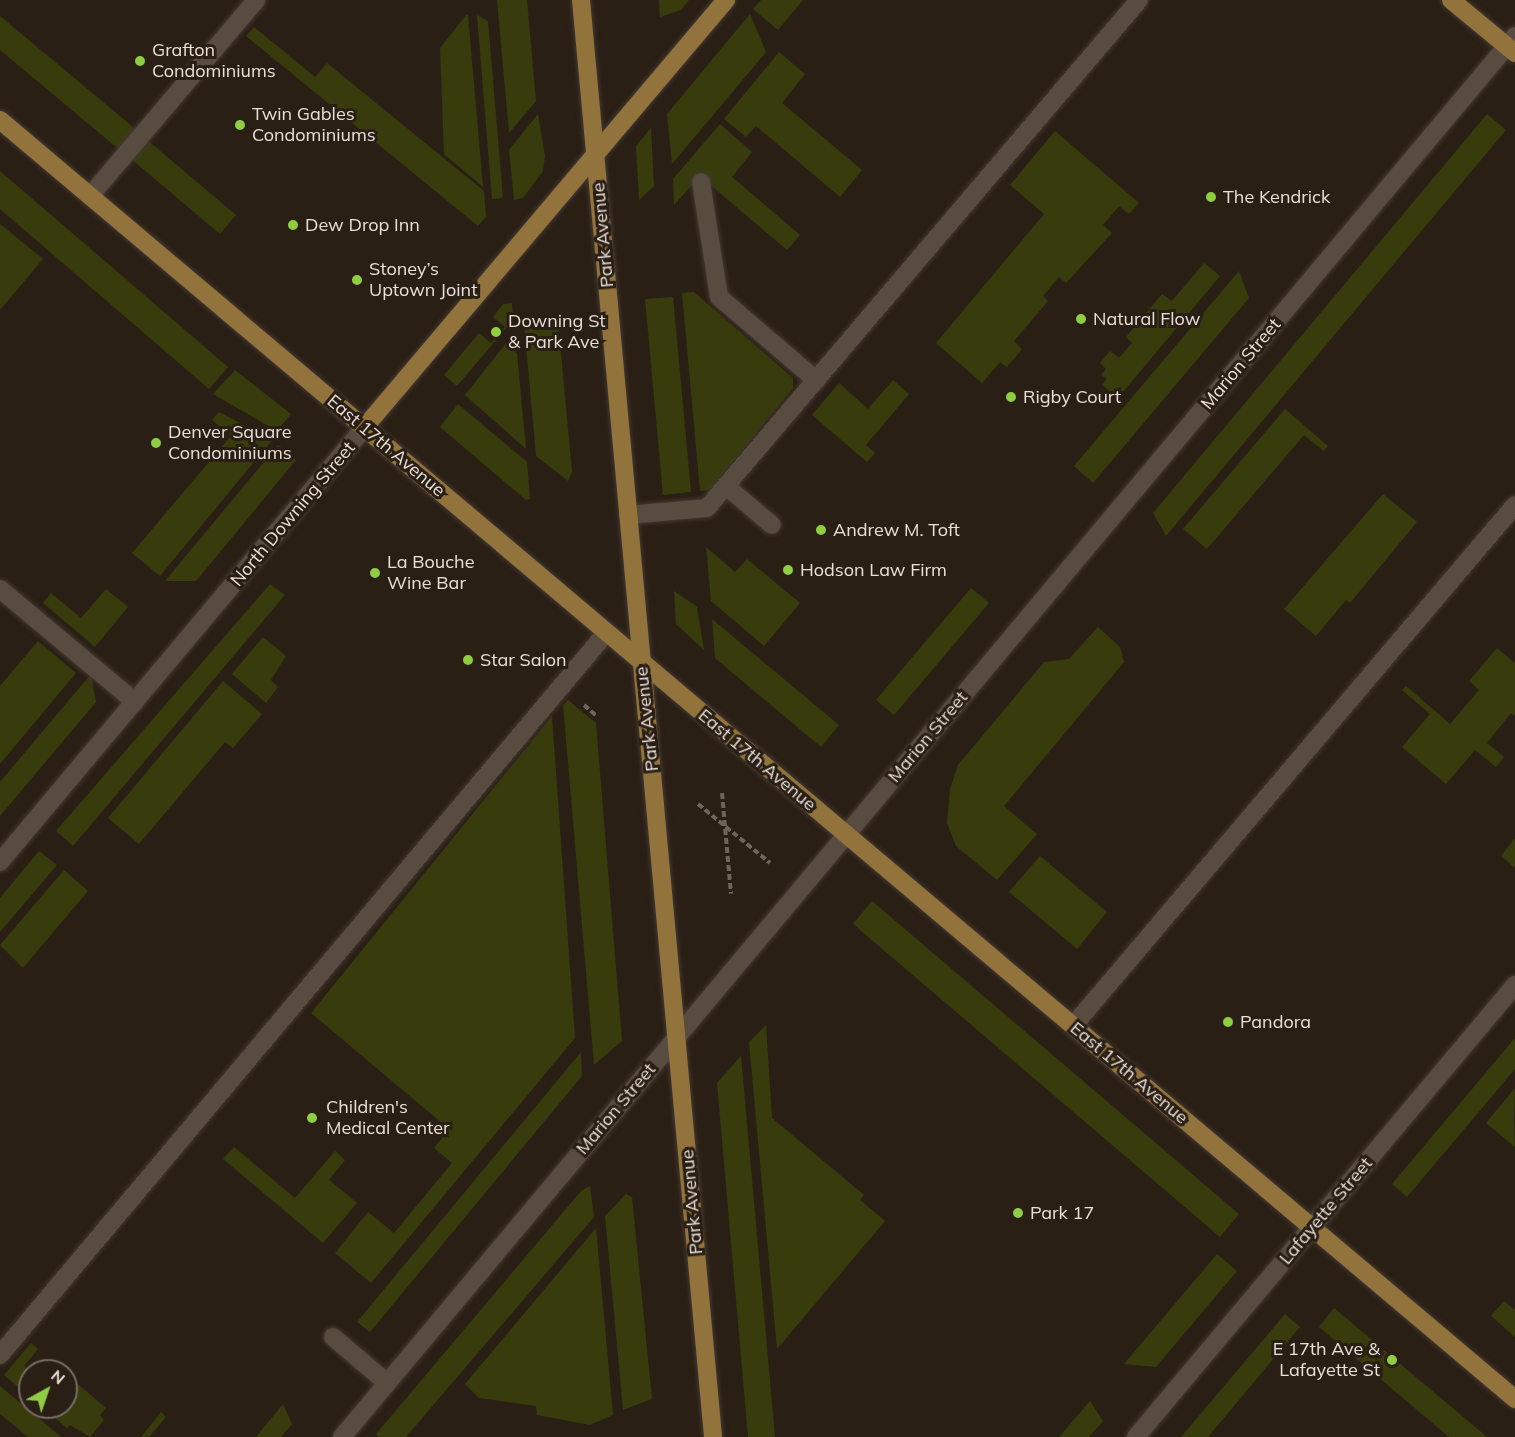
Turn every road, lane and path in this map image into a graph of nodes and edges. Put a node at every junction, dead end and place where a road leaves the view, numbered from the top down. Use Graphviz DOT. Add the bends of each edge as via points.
graph roads {
  1 [pos="256,0"];
  2 [pos="581,0"];
  3 [pos="726,0"];
  4 [pos="1139,0"];
  5 [pos="1451,0"];
  6 [pos="1512,45"];
  7 [pos="0,120"];
  8 [pos="596,154"];
  9 [pos="701,182"];
  10 [pos="90,196"];
  11 [pos="816,380"];
  12 [pos="364,428"];
  13 [pos="726,486"];
  14 [pos="1515,505"];
  15 [pos="628,515"];
  16 [pos="772,525"];
  17 [pos="0,588"];
  18 [pos="606,633"];
  19 [pos="641,662"];
  20 [pos="135,702"];
  21 [pos="722,793"];
  22 [pos="698,804"];
  23 [pos="726,827"];
  24 [pos="846,835"];
  25 [pos="0,862"];
  26 [pos="770,863"];
  27 [pos="731,894"];
  28 [pos="1515,985"];
  29 [pos="1073,1026"];
  30 [pos="676,1037"];
  31 [pos="1312,1228"];
  32 [pos="333,1336"];
  33 [pos="0,1355"];
  34 [pos="387,1383"];
  35 [pos="1515,1399"];
  36 [pos="342,1437"];
  37 [pos="713,1437"];
  38 [pos="1136,1437"];
  1 -- 10 [label="street"];
  2 -- 8 [label="main road, Park Avenue"];
  3 -- 8 [label="main road, North Downing Street"];
  4 -- 11 [label="street"];
  5 -- 6 [label="main road"];
  6 -- 24 [label="street, Marion Street"];
  7 -- 10 [label="main road, East 17th Avenue"];
  8 -- 12 [label="main road, North Downing Street"];
  8 -- 15 [label="main road, Park Avenue"];
  9 -- 11 [label="street" via="719,297"];
  10 -- 12 [label="main road, East 17th Avenue"];
  11 -- 13 [label="street"];
  12 -- 18 [label="main road, East 17th Avenue"];
  12 -- 20 [label="street, North Downing Street"];
  13 -- 15 [label="street" via="707,508"];
  13 -- 16 [label="street"];
  14 -- 29 [label="street"];
  15 -- 19 [label="main road, Park Avenue"];
  17 -- 20 [label="street"];
  18 -- 19 [label="main road, East 17th Avenue"];
  18 -- 33 [label="street"];
  19 -- 24 [label="main road, East 17th Avenue"];
  19 -- 30 [label="main road, Park Avenue"];
  20 -- 25 [label="street, North Downing Street"];
  21 -- 23 [label="path"];
  22 -- 23 [label="path"];
  23 -- 26 [label="path"];
  23 -- 27 [label="path"];
  24 -- 29 [label="main road, East 17th Avenue"];
  24 -- 30 [label="street, Marion Street"];
  28 -- 31 [label="street, Lafayette Street"];
  29 -- 31 [label="main road, East 17th Avenue"];
  30 -- 34 [label="street, Marion Street"];
  30 -- 37 [label="main road, Park Avenue"];
  31 -- 35 [label="main road, East 17th Avenue"];
  31 -- 38 [label="street, Lafayette Street"];
  32 -- 34 [label="street"];
  34 -- 36 [label="street, Marion Street"];
}
